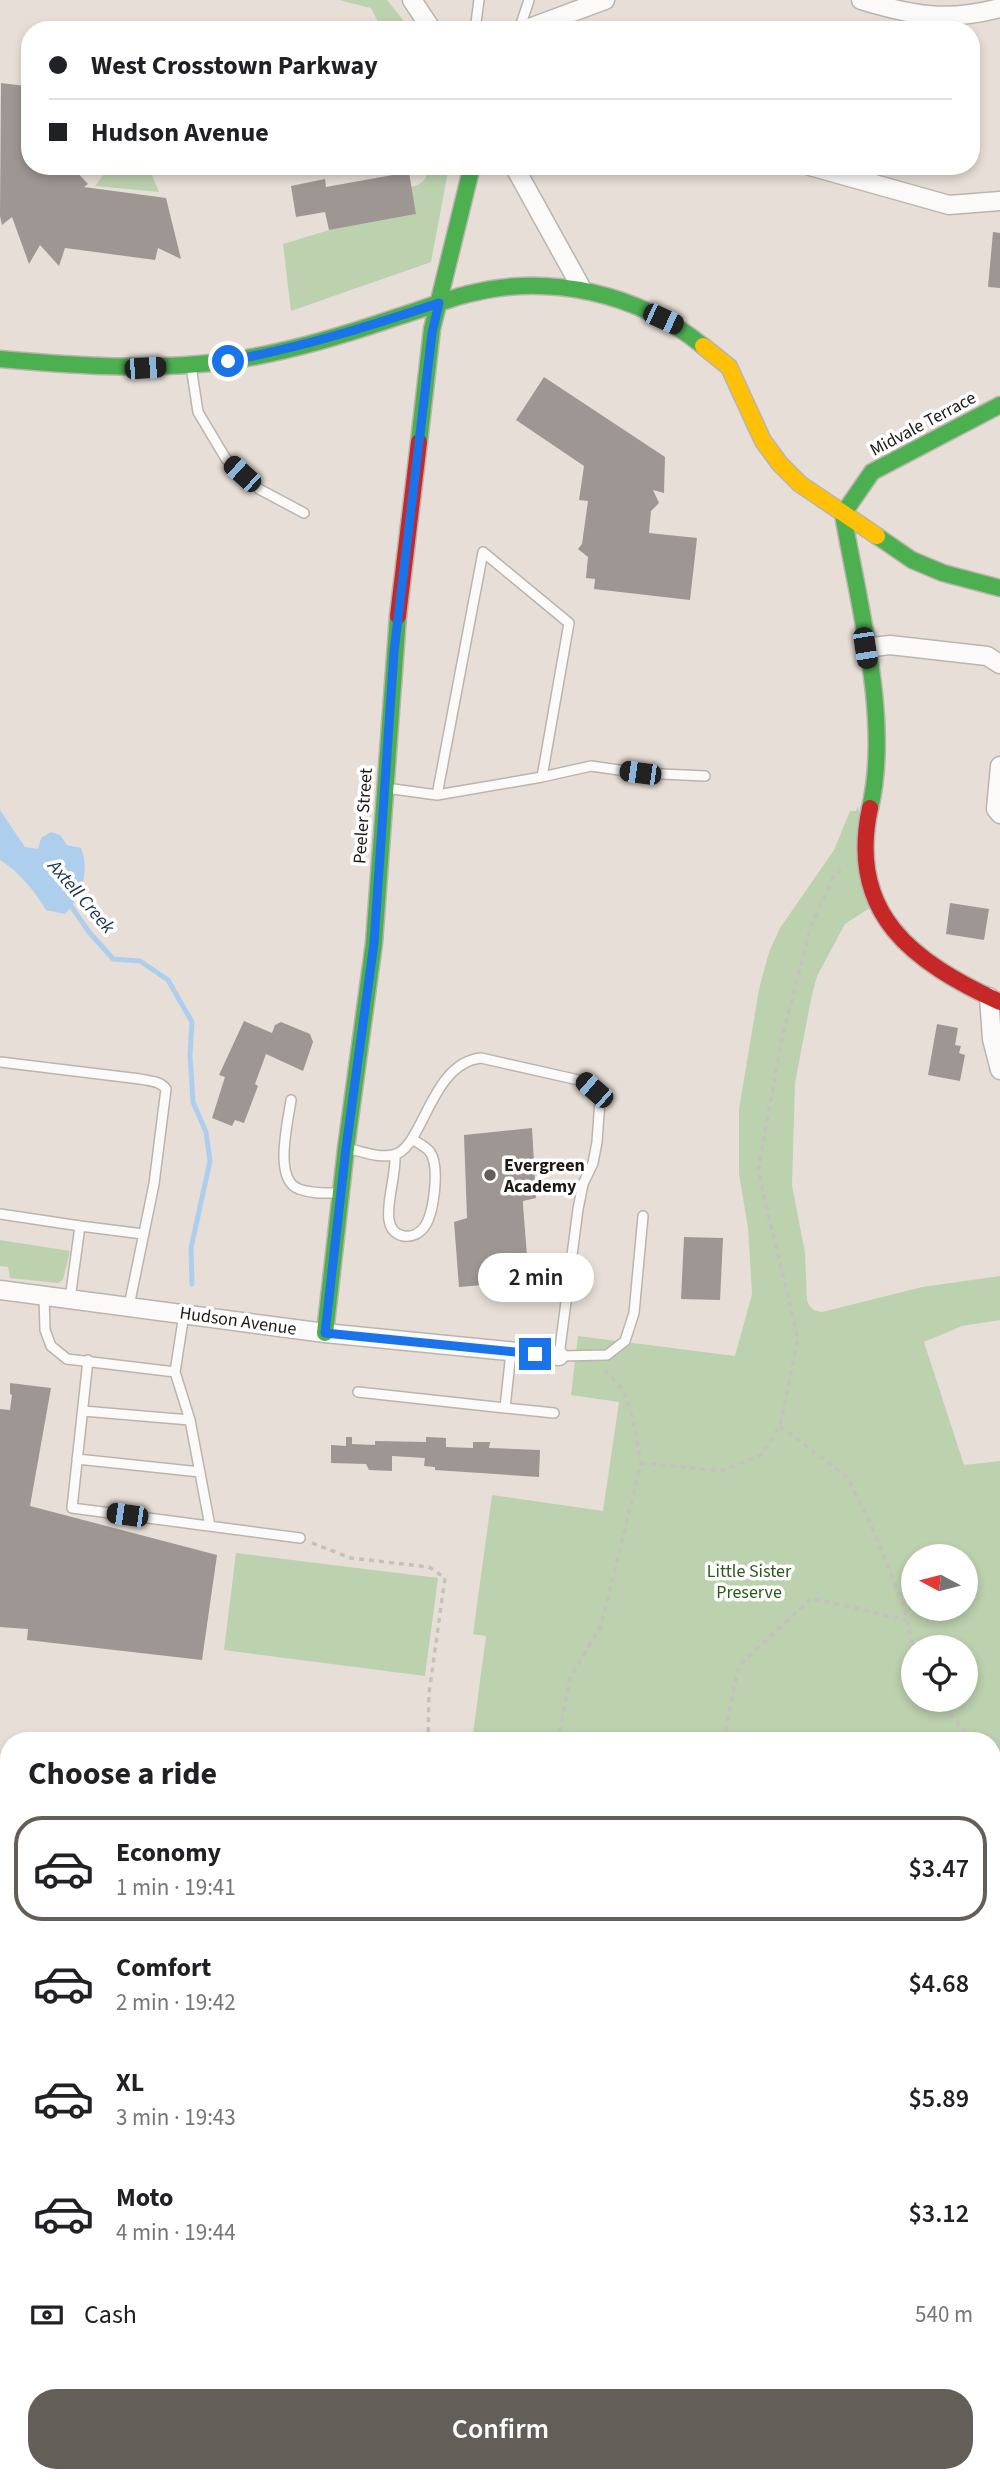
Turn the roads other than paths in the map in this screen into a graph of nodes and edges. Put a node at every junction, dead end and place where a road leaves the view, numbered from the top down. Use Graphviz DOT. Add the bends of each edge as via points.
graph roads {
  1 [pos="412,0"];
  2 [pos="478,0"];
  3 [pos="530,0"];
  4 [pos="605,0"];
  5 [pos="861,0"];
  6 [pos="1000,8"];
  7 [pos="426,21"];
  8 [pos="476,21"];
  9 [pos="524,21"];
  10 [pos="547,21"];
  11 [pos="470,175"];
  12 [pos="519,175"];
  13 [pos="842,175"];
  14 [pos="1000,201"];
  15 [pos="582,289"];
  16 [pos="439,303"];
  17 [pos="0,359"];
  18 [pos="191,365"];
  19 [pos="1000,405"];
  20 [pos="303,513"];
  21 [pos="843,514"];
  22 [pos="1000,588"];
  23 [pos="865,648"];
  24 [pos="1000,664"];
  25 [pos="1000,766"];
  26 [pos="705,776"];
  27 [pos="542,777"];
  28 [pos="384,788"];
  29 [pos="437,795"];
  30 [pos="1000,814"];
  31 [pos="994,1000"];
  32 [pos="0,1062"];
  33 [pos="1000,1070"];
  34 [pos="291,1100"];
  35 [pos="412,1139"];
  36 [pos="346,1148"];
  37 [pos="396,1155"];
  38 [pos="341,1193"];
  39 [pos="0,1214"];
  40 [pos="643,1216"];
  41 [pos="80,1226"];
  42 [pos="144,1234"];
  43 [pos="0,1290"];
  44 [pos="44,1296"];
  45 [pos="70,1299"];
  46 [pos="129,1306"];
  47 [pos="184,1314"];
  48 [pos="325,1333"];
  49 [pos="511,1352"];
  50 [pos="559,1356"];
  51 [pos="88,1360"];
  52 [pos="175,1372"];
  53 [pos="358,1392"];
  54 [pos="505,1408"];
  55 [pos="83,1410"];
  56 [pos="554,1413"];
  57 [pos="190,1420"];
  58 [pos="77,1459"];
  59 [pos="200,1472"];
  60 [pos="210,1526"];
  61 [pos="300,1538"];
  1 -- 7 [label="street"];
  2 -- 8 [label="lane"];
  3 -- 9 [label="lane"];
  4 -- 10 [label="street"];
  5 -- 6 [label="street" via="928,17"];
  11 -- 16 [label="street, Peeler Street"];
  12 -- 15 [label="street"];
  13 -- 14 [label="street" via="949,205"];
  15 -- 16 [label="street" via="500,288"];
  15 -- 21 [label="street" via="624,301 682,328 729,367 763,441 780,464"];
  16 -- 18 [label="street" via="289,350"];
  16 -- 28 [label="street, Peeler Street" via="394,652"];
  17 -- 18 [label="street" via="94,367"];
  18 -- 20 [label="lane" via="198,412 226,459 259,489"];
  19 -- 21 [label="street, Midvale Terrace" via="872,472"];
  21 -- 22 [label="street" via="912,560"];
  21 -- 23 [label="street"];
  23 -- 24 [label="street" via="890,645 987,656"];
  23 -- 31 [label="street" via="878,759 865,846 873,893 888,926 919,953"];
  25 -- 30 [label="street" via="996,809"];
  26 -- 27 [label="lane" via="591,766"];
  27 -- 29 [label="lane"];
  27 -- 29 [label="lane" via="569,623 483,552"];
  28 -- 29 [label="lane"];
  28 -- 36 [label="street, Peeler Street" via="374,943"];
  31 -- 33 [label="street" via="992,1039"];
  32 -- 42 [label="lane" via="164,1085 166,1104"];
  34 -- 38 [label="lane" via="284,1163 287,1180 297,1189"];
  35 -- 37 [label="lane"];
  35 -- 37 [label="lane" via="431,1153 436,1167 425,1227 408,1238 391,1228 388,1218"];
  35 -- 50 [label="lane" via="428,1104 467,1059 481,1058 583,1081 594,1090 600,1100 597,1142 578,1209"];
  36 -- 37 [label="lane"];
  36 -- 38 [label="street, Peeler Street"];
  38 -- 48 [label="street, Peeler Street"];
  39 -- 41 [label="lane"];
  40 -- 50 [label="lane" via="634,1313 625,1341 607,1355"];
  41 -- 42 [label="lane"];
  41 -- 45 [label="lane"];
  42 -- 46 [label="lane"];
  43 -- 44 [label="street, Hudson Avenue"];
  44 -- 45 [label="street, Hudson Avenue"];
  44 -- 51 [label="lane" via="45,1330 51,1346 67,1359"];
  45 -- 46 [label="street, Hudson Avenue"];
  46 -- 47 [label="street, Hudson Avenue"];
  47 -- 48 [label="street, Hudson Avenue"];
  47 -- 52 [label="lane"];
  48 -- 49 [label="street, Hudson Avenue"];
  49 -- 50 [label="street, Hudson Avenue"];
  49 -- 54 [label="lane"];
  51 -- 52 [label="lane"];
  51 -- 55 [label="lane"];
  52 -- 57 [label="lane"];
  53 -- 54 [label="lane"];
  54 -- 56 [label="lane"];
  55 -- 57 [label="lane"];
  55 -- 58 [label="lane"];
  57 -- 59 [label="lane"];
  58 -- 59 [label="lane"];
  58 -- 60 [label="lane" via="72,1508"];
  59 -- 60 [label="lane"];
  60 -- 61 [label="lane"];
}
